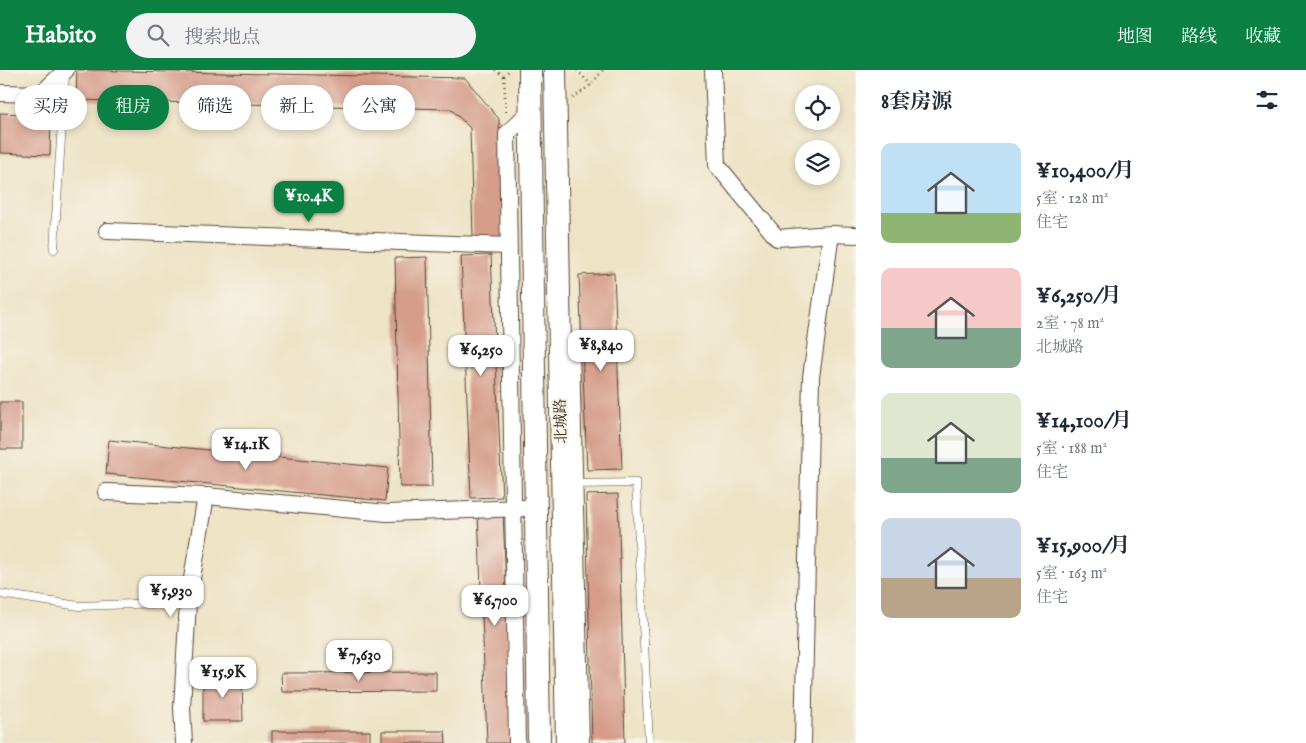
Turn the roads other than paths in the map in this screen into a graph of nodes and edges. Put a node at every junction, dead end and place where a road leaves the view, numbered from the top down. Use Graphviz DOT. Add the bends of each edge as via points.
graph roads {
  1 [pos="530,70"];
  2 [pos="555,70"];
  3 [pos="713,70"];
  4 [pos="66,71"];
  5 [pos="0,93"];
  6 [pos="530,110"];
  7 [pos="555,110"];
  8 [pos="107,230"];
  9 [pos="831,234"];
  10 [pos="856,235"];
  11 [pos="508,246"];
  12 [pos="54,249"];
  13 [pos="575,484"];
  14 [pos="106,492"];
  15 [pos="206,496"];
  16 [pos="513,508"];
  17 [pos="536,508"];
  18 [pos="0,594"];
  19 [pos="188,602"];
  20 [pos="184,743"];
  21 [pos="517,743"];
  22 [pos="539,743"];
  23 [pos="567,743"];
  24 [pos="581,743"];
  25 [pos="649,743"];
  26 [pos="802,743"];
  1 -- 6 [label="main road, 北城路"];
  2 -- 7 [label="main road, 北城路"];
  3 -- 9 [label="street" via="717,165 777,238"];
  4 -- 5 [label="street" via="41,94"];
  4 -- 12 [label="lane"];
  6 -- 11 [label="street" via="507,134"];
  6 -- 17 [label="main road, 北城路"];
  7 -- 13 [label="street" via="564,130"];
  7 -- 23 [label="main road, 北城路"];
  8 -- 11 [label="street"];
  9 -- 10 [label="street"];
  9 -- 26 [label="street" via="812,377"];
  11 -- 16 [label="street"];
  13 -- 24 [label="street"];
  13 -- 25 [label="lane" via="636,483"];
  14 -- 15 [label="street"];
  15 -- 16 [label="street" via="388,513"];
  15 -- 19 [label="street"];
  16 -- 17 [label="street"];
  16 -- 21 [label="street"];
  17 -- 22 [label="main road, 北城路"];
  18 -- 19 [label="lane" via="79,606"];
  19 -- 20 [label="street" via="182,708"];
}
